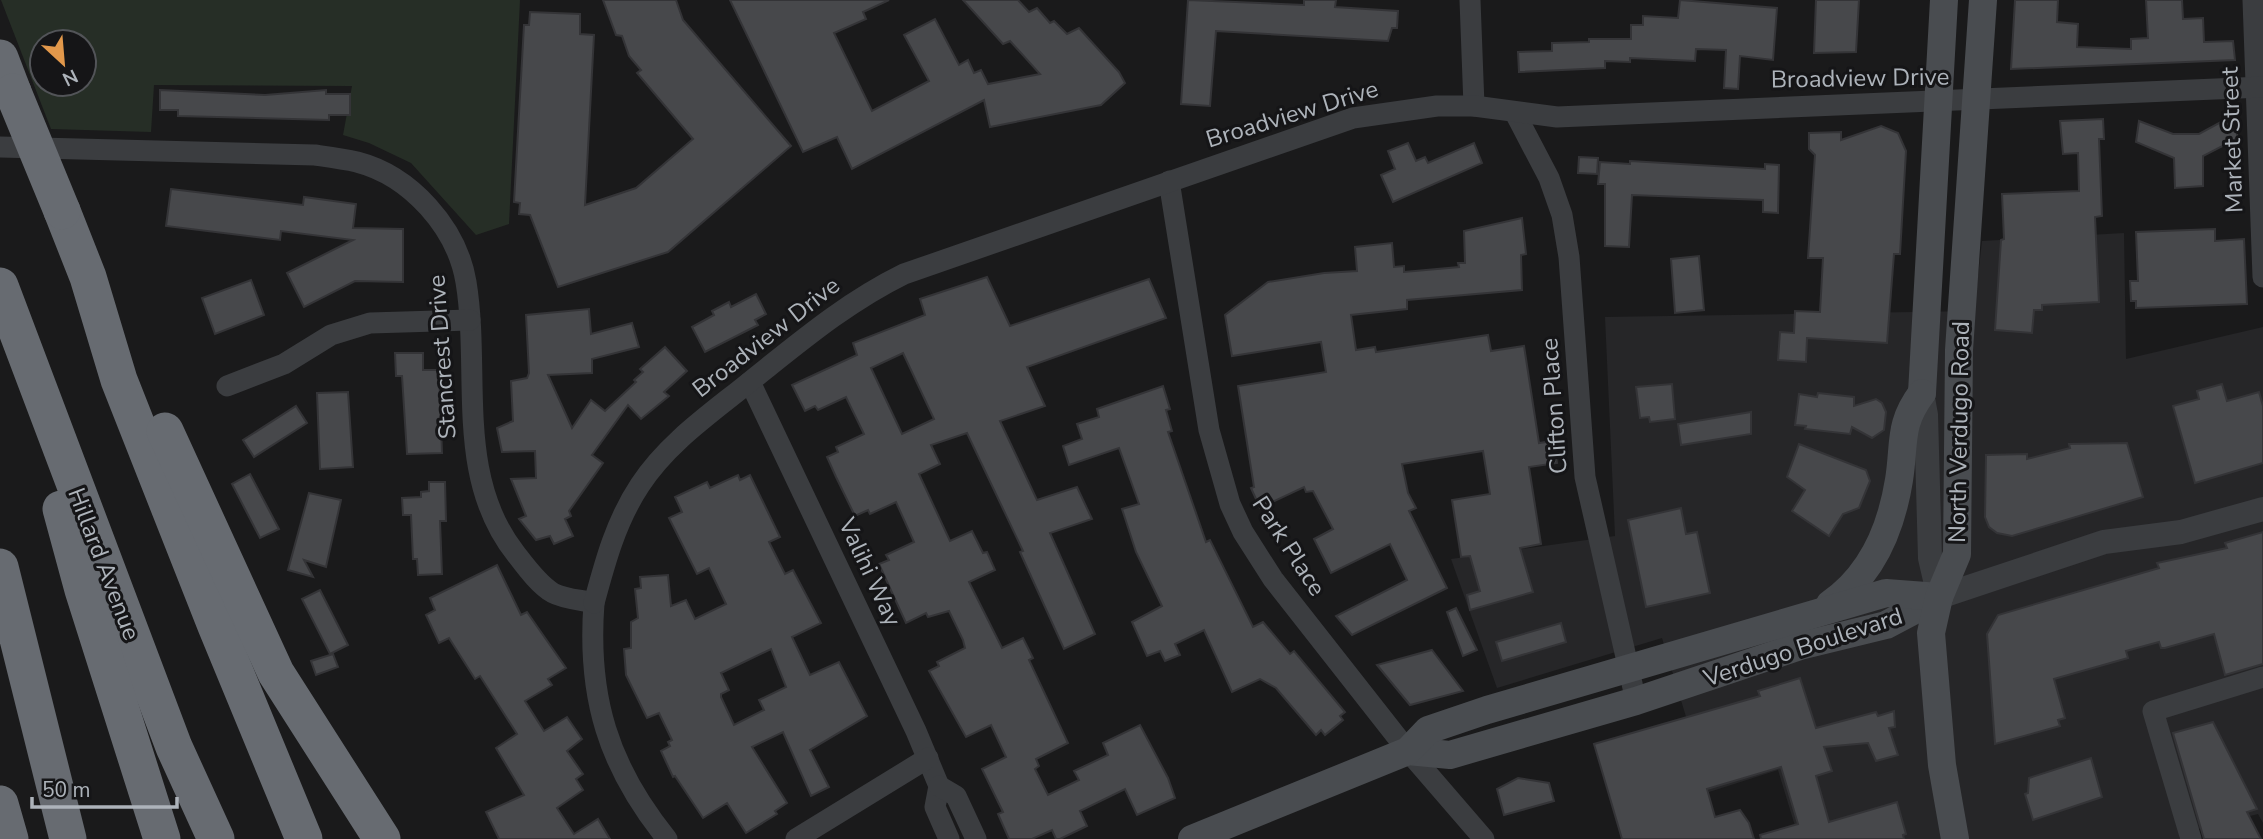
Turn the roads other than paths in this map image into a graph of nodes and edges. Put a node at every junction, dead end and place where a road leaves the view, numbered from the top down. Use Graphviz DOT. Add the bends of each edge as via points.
graph roads {
  1 [pos="1470,0"];
  2 [pos="1944,0"];
  3 [pos="1983,0"];
  4 [pos="2253,0"];
  5 [pos="0,58"];
  6 [pos="2260,87"];
  7 [pos="1977,101"];
  8 [pos="1936,103"];
  9 [pos="1475,106"];
  10 [pos="1515,113"];
  11 [pos="0,147"];
  12 [pos="1169,181"];
  13 [pos="88,276"];
  14 [pos="2263,277"];
  15 [pos="0,286"];
  16 [pos="470,320"];
  17 [pos="16,336"];
  18 [pos="750,382"];
  19 [pos="227,386"];
  20 [pos="1922,393"];
  21 [pos="1957,394"];
  22 [pos="2263,509"];
  23 [pos="0,567"];
  24 [pos="1939,597"];
  25 [pos="594,603"];
  26 [pos="11,607"];
  27 [pos="1819,611"];
  28 [pos="1628,667"];
  29 [pos="2263,677"];
  30 [pos="1636,701"];
  31 [pos="1408,751"];
  32 [pos="928,758"];
  33 [pos="939,786"];
  34 [pos="0,804"];
  35 [pos="10,839"];
  36 [pos="68,839"];
  37 [pos="92,839"];
  38 [pos="162,839"];
  39 [pos="216,839"];
  40 [pos="304,839"];
  41 [pos="382,839"];
  42 [pos="667,839"];
  43 [pos="796,839"];
  44 [pos="949,839"];
  45 [pos="976,839"];
  46 [pos="1192,839"];
  47 [pos="1484,839"];
  48 [pos="1955,839"];
  49 [pos="2191,839"];
  1 -- 9 [label="street"];
  2 -- 8 [label="main road, North Verdugo Road"];
  3 -- 7 [label="main road, North Verdugo Road"];
  4 -- 6 [label="street, Market Street"];
  5 -- 13 [label="highway, bridge"];
  6 -- 7 [label="street, Broadview Drive"];
  6 -- 14 [label="street, Market Street"];
  7 -- 8 [label="street, Broadview Drive"];
  7 -- 21 [label="main road, North Verdugo Road"];
  8 -- 10 [label="street, Broadview Drive" via="1557,117"];
  8 -- 20 [label="main road, North Verdugo Road"];
  9 -- 10 [label="street, Broadview Drive"];
  9 -- 12 [label="street, Broadview Drive" via="1401,109 1353,118"];
  10 -- 28 [label="street, Clifton Place" via="1549,178 1562,215 1585,477"];
  11 -- 16 [label="street, Stancrest Drive" via="316,155 359,162 398,180 428,205 461,261"];
  12 -- 18 [label="street, Broadview Drive" via="904,274 845,306"];
  12 -- 31 [label="street, Park Place" via="1209,430 1230,504 1273,579"];
  13 -- 40 [label="highway" via="119,380"];
  13 -- 41 [label="highway" via="138,370 276,673"];
  15 -- 17 [label="highway, Hillard Avenue"];
  16 -- 19 [label="street" via="370,323 331,335 284,364"];
  16 -- 25 [label="street, Stancrest Drive" via="476,459 501,535 554,593"];
  17 -- 38 [label="highway" via="83,590"];
  17 -- 39 [label="highway, Hillard Avenue" via="174,747"];
  18 -- 25 [label="street, Broadview Drive" via="669,450 640,484 615,532"];
  18 -- 32 [label="street, Valihi Way"];
  20 -- 21 [label="main road"];
  20 -- 24 [label="street, North Verdugo Road" via="1930,558"];
  20 -- 27 [label="main road" via="1907,414 1899,481 1878,548 1866,573"];
  21 -- 24 [label="main road, North Verdugo Road" via="1957,554"];
  22 -- 24 [label="street" via="2181,532 2104,542"];
  23 -- 26 [label="highway"];
  24 -- 27 [label="main road, Verdugo Boulevard" via="1886,593"];
  24 -- 30 [label="main road, Verdugo Boulevard" via="1886,625 1800,646"];
  24 -- 48 [label="main road" via="1931,633 1934,695"];
  25 -- 42 [label="street" via="593,673 602,723 617,763"];
  26 -- 36 [label="highway"];
  26 -- 37 [label="highway"];
  27 -- 28 [label="main road, Verdugo Boulevard"];
  28 -- 30 [label="street, Clifton Place"];
  28 -- 31 [label="main road, Verdugo Boulevard" via="1428,730"];
  29 -- 49 [label="street" via="2153,711"];
  30 -- 31 [label="main road, Verdugo Boulevard" via="1450,755"];
  31 -- 46 [label="main road, Verdugo Boulevard"];
  31 -- 47 [label="street, Park Place"];
  32 -- 33 [label="street, Valihi Way"];
  32 -- 43 [label="street"];
  33 -- 44 [label="street, Valihi Way" via="935,807"];
  33 -- 45 [label="street, Valihi Way" via="957,796"];
  34 -- 35 [label="highway"];
}
